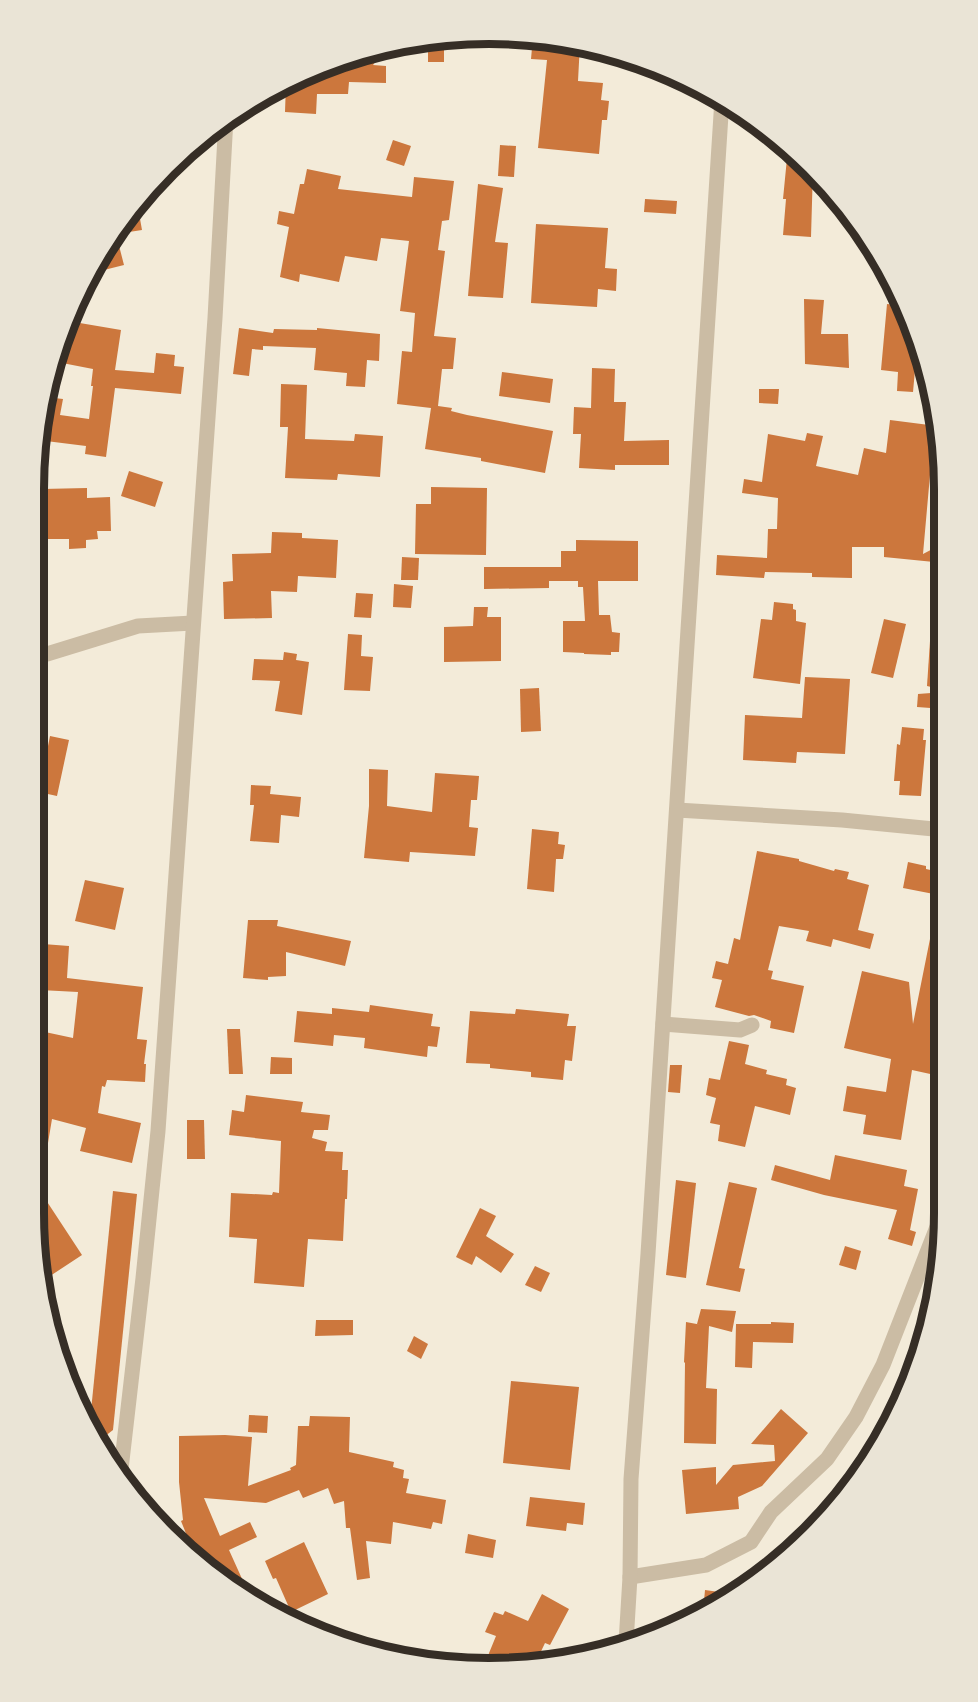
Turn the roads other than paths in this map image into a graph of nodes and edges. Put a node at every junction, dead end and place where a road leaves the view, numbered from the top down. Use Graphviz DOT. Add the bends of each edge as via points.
graph roads {
  1 [pos="721,109"];
  2 [pos="224,131"];
  3 [pos="193,623"];
  4 [pos="46,654"];
  5 [pos="676,810"];
  6 [pos="934,829"];
  7 [pos="663,1024"];
  8 [pos="752,1025"];
  9 [pos="934,1235"];
  10 [pos="122,1464"];
  11 [pos="630,1577"];
  12 [pos="626,1637"];
  1 -- 5 [label="street"];
  2 -- 3 [label="street"];
  3 -- 4 [label="street" via="138,626"];
  3 -- 10 [label="street" via="158,1131"];
  5 -- 6 [label="street"];
  5 -- 7 [label="street"];
  7 -- 8 [label="street" via="740,1030"];
  7 -- 11 [label="street" via="631,1479"];
  9 -- 11 [label="street" via="884,1365 856,1418 827,1459 771,1512 751,1542 706,1565"];
  11 -- 12 [label="street"];
}
